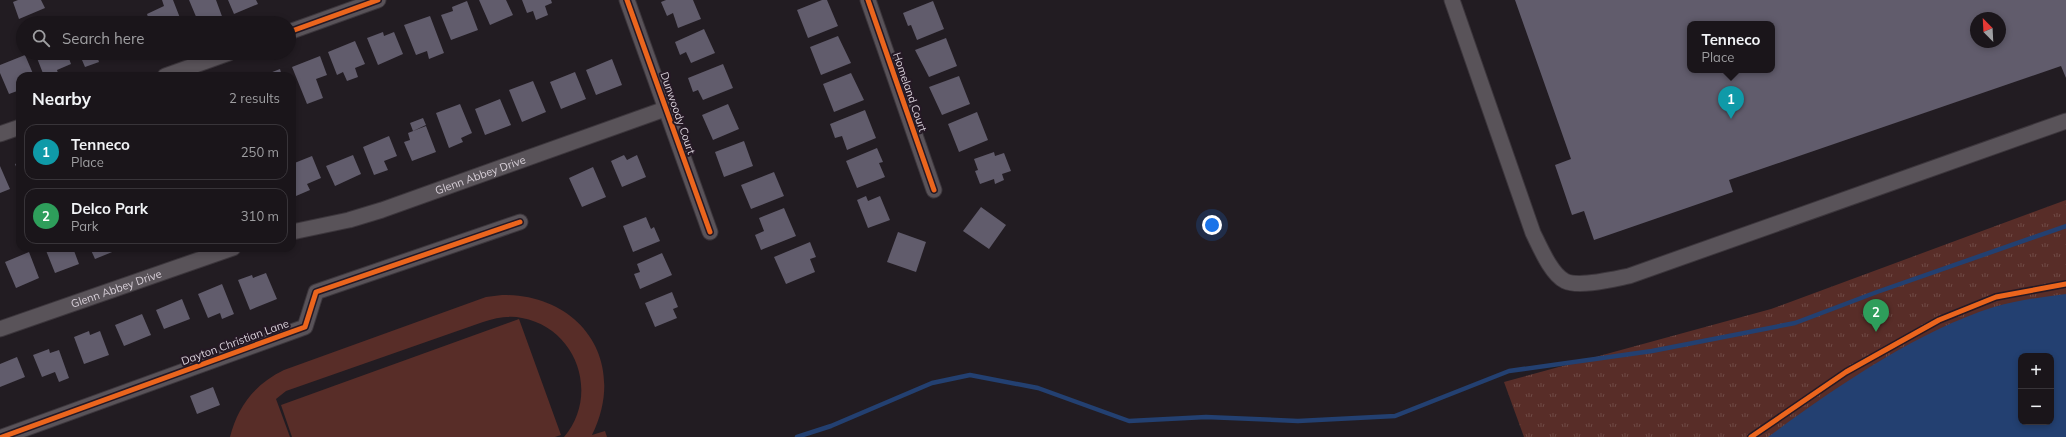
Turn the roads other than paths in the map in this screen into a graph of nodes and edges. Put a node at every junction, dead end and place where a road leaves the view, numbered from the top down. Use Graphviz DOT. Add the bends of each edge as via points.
graph roads {
  1 [pos="378,0"];
  2 [pos="627,0"];
  3 [pos="868,0"];
  4 [pos="1452,0"];
  5 [pos="296,29"];
  6 [pos="210,60"];
  7 [pos="176,72"];
  8 [pos="665,109"];
  9 [pos="2066,122"];
  10 [pos="16,128"];
  11 [pos="0,134"];
  12 [pos="934,190"];
  13 [pos="520,222"];
  14 [pos="296,231"];
  15 [pos="710,232"];
  16 [pos="221,252"];
  17 [pos="0,329"];
  18 [pos="2,437"];
  1 -- 5 [label="street"];
  2 -- 8 [label="street, Dunwoody Court"];
  3 -- 12 [label="street, Homeland Court"];
  4 -- 9 [label="street" via="1533,233 1550,265 1565,281 1588,284 1630,276"];
  6 -- 7 [label="street"];
  8 -- 14 [label="street, Glenn Abbey Drive" via="382,210"];
  8 -- 15 [label="street, Dunwoody Court"];
  10 -- 11 [label="street"];
  13 -- 18 [label="street, Dayton Christian Lane" via="316,292 305,327"];
  16 -- 17 [label="street, Glenn Abbey Drive"];
}
